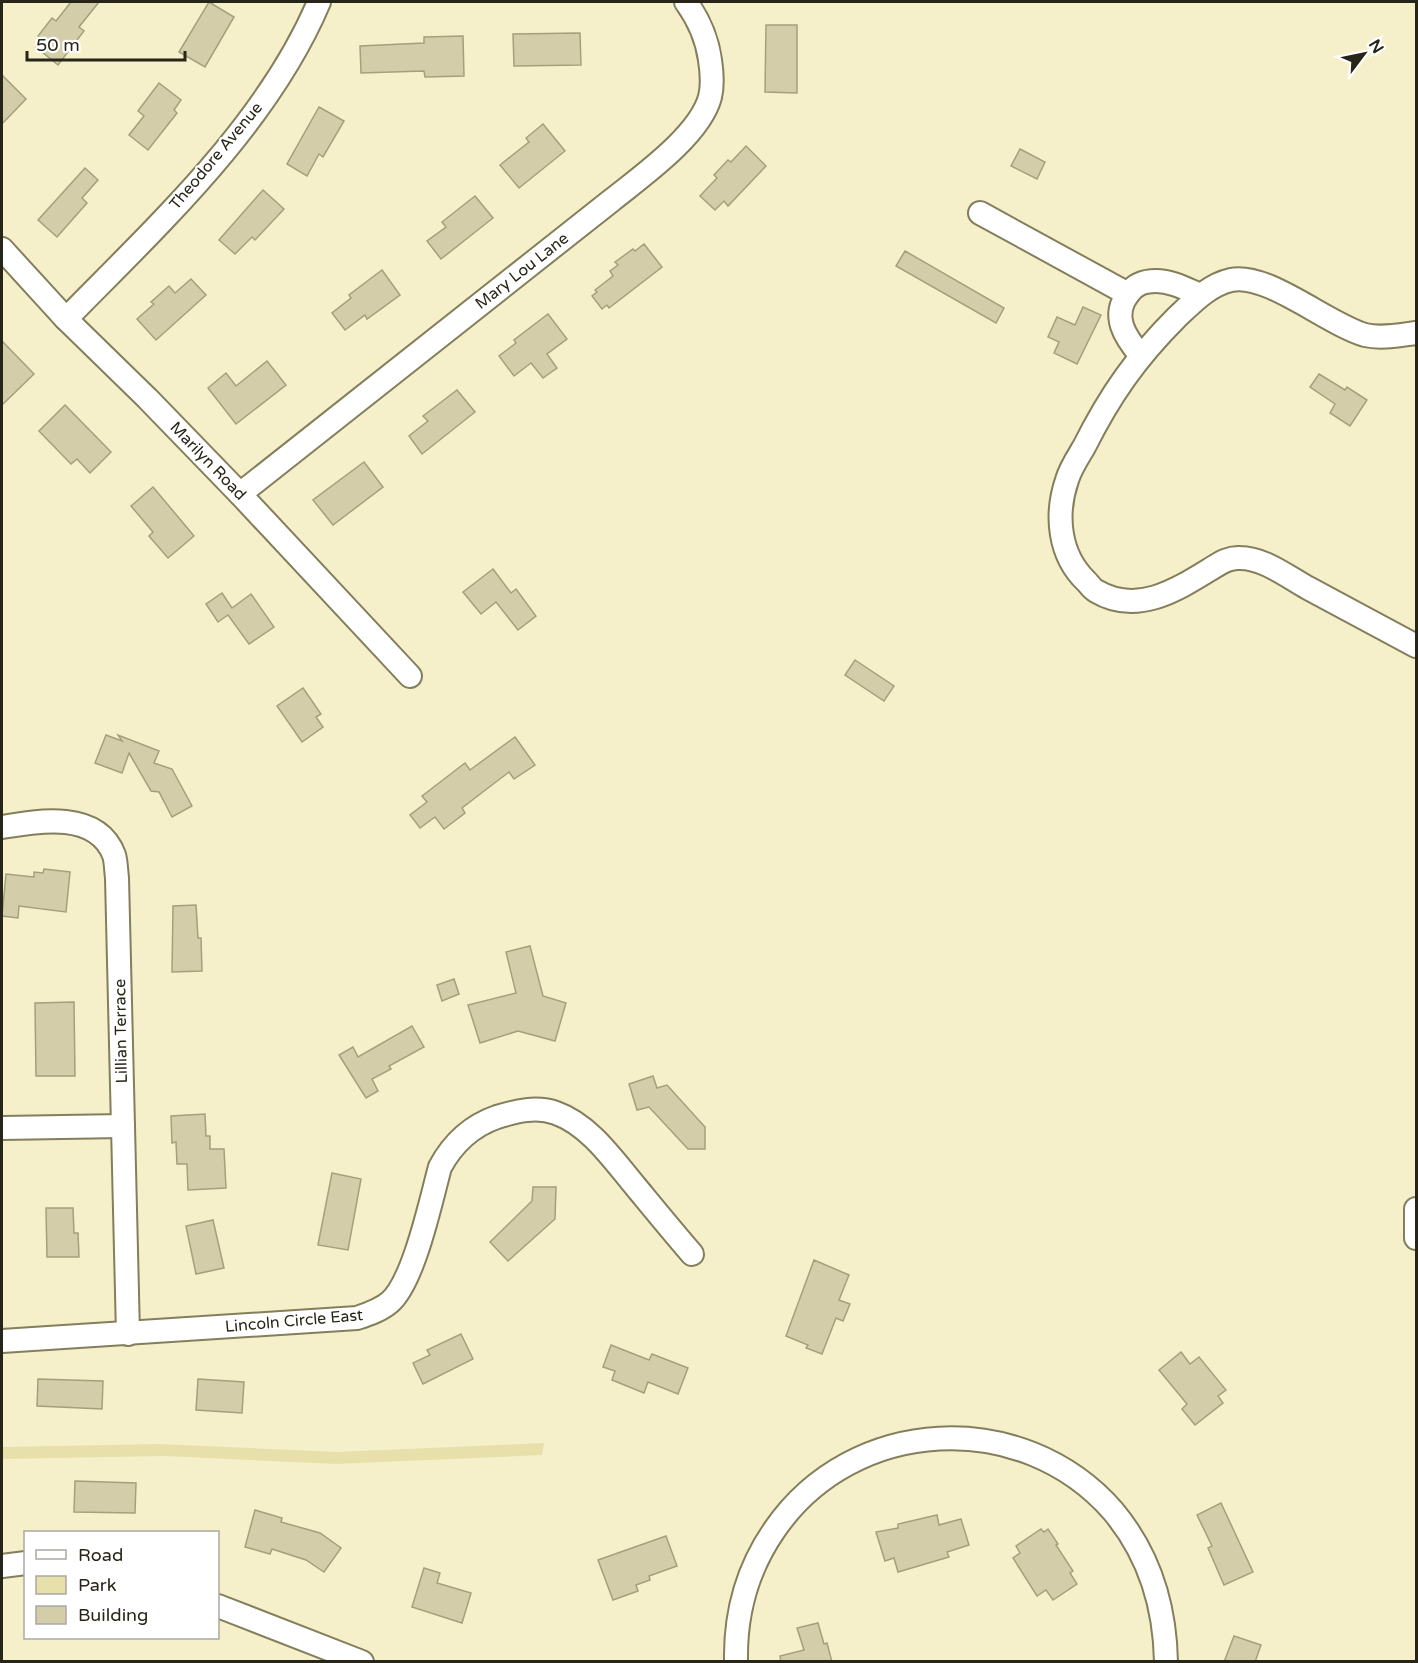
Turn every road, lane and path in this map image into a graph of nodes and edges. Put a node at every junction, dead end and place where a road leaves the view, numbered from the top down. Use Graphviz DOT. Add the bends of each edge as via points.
graph roads {
  1 [pos="319,2"];
  2 [pos="686,2"];
  3 [pos="980,213"];
  4 [pos="2,249"];
  5 [pos="1128,294"];
  6 [pos="1200,295"];
  7 [pos="66,319"];
  8 [pos="1416,333"];
  9 [pos="1141,356"];
  10 [pos="240,494"];
  11 [pos="1416,646"];
  12 [pos="410,676"];
  13 [pos="2,827"];
  14 [pos="123,1126"];
  15 [pos="2,1128"];
  16 [pos="1416,1209"];
  17 [pos="1416,1238"];
  18 [pos="692,1254"];
  19 [pos="128,1334"];
  20 [pos="2,1341"];
  21 [pos="24,1563"];
  22 [pos="2,1566"];
  23 [pos="219,1606"];
  24 [pos="362,1662"];
  25 [pos="736,1662"];
  26 [pos="1166,1662"];
  1 -- 7 [label="street, Theodore Avenue" via="271,88 196,185"];
  2 -- 10 [label="street, Mary Lou Lane" via="698,18 708,44 712,74 706,107 686,136 612,200"];
  3 -- 5 [label="street"];
  4 -- 7 [label="street, Marilyn Road"];
  5 -- 6 [label="street" via="1143,282 1158,281"];
  5 -- 9 [label="street" via="1119,310 1120,322"];
  6 -- 8 [label="street" via="1226,282 1247,280 1270,286 1339,325 1367,335"];
  6 -- 9 [label="street"];
  7 -- 10 [label="street, Marilyn Road"];
  9 -- 11 [label="street" via="1103,411 1067,480 1059,518 1065,549 1077,573 1095,591 1124,602 1152,600 1226,560 1241,557 1269,566"];
  10 -- 12 [label="street, Marilyn Road"];
  13 -- 14 [label="street, Lillian Terrace" via="41,820 71,822 98,835 114,855"];
  14 -- 15 [label="street"];
  14 -- 19 [label="street, Lillian Terrace"];
  16 -- 17 [label="street"];
  18 -- 19 [label="street, Lincoln Circle East" via="610,1155 584,1130 554,1113 517,1111 467,1133 447,1155 440,1167 409,1274 398,1293 381,1308 357,1318"];
  19 -- 20 [label="street, Lincoln Circle East"];
  21 -- 22 [label="street"];
  23 -- 24 [label="street"];
  25 -- 26 [label="street" via="740,1607 750,1575 784,1516 807,1492 864,1455 919,1440 964,1438 997,1443 1038,1457 1088,1487 1112,1511 1149,1568 1160,1600"];
}
